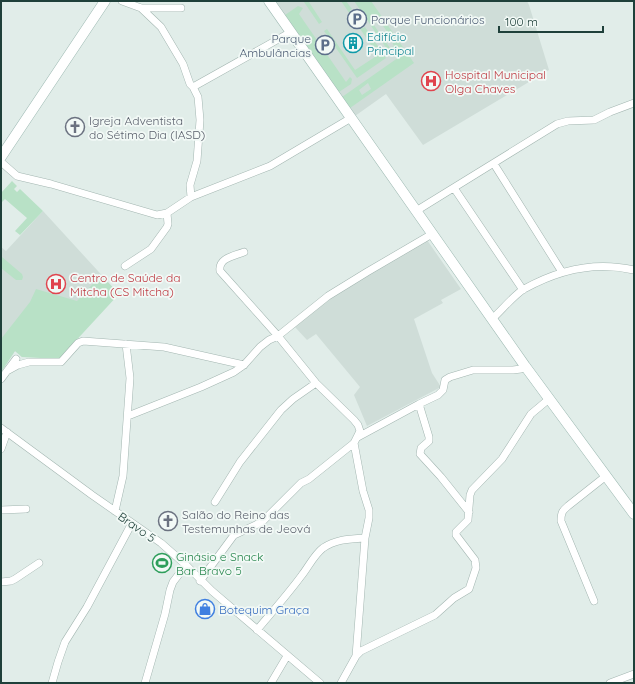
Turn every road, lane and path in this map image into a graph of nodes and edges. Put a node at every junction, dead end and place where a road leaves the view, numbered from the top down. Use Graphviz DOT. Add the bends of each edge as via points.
graph roads {
  1 [pos="105,1"];
  2 [pos="122,1"];
  3 [pos="269,1"];
  4 [pos="141,8"];
  5 [pos="181,8"];
  6 [pos="291,32"];
  7 [pos="193,87"];
  8 [pos="634,104"];
  9 [pos="351,118"];
  10 [pos="1,157"];
  11 [pos="1,162"];
  12 [pos="494,164"];
  13 [pos="454,188"];
  14 [pos="191,198"];
  15 [pos="416,211"];
  16 [pos="167,213"];
  17 [pos="432,234"];
  18 [pos="244,252"];
  19 [pos="125,266"];
  20 [pos="634,270"];
  21 [pos="562,272"];
  22 [pos="523,290"];
  23 [pos="492,319"];
  24 [pos="278,336"];
  25 [pos="126,344"];
  26 [pos="16,359"];
  27 [pos="244,365"];
  28 [pos="525,366"];
  29 [pos="7,371"];
  30 [pos="1,379"];
  31 [pos="316,383"];
  32 [pos="549,399"];
  33 [pos="419,404"];
  34 [pos="128,416"];
  35 [pos="4,430"];
  36 [pos="356,440"];
  37 [pos="1,449"];
  38 [pos="606,476"];
  39 [pos="215,502"];
  40 [pos="26,509"];
  41 [pos="1,510"];
  42 [pos="115,511"];
  43 [pos="469,512"];
  44 [pos="634,514"];
  45 [pos="132,523"];
  46 [pos="365,538"];
  47 [pos="39,563"];
  48 [pos="186,565"];
  49 [pos="200,581"];
  50 [pos="1,582"];
  51 [pos="594,601"];
  52 [pos="257,630"];
  53 [pos="287,656"];
  54 [pos="356,656"];
  55 [pos="634,674"];
  56 [pos="52,683"];
  57 [pos="145,683"];
  58 [pos="271,683"];
  59 [pos="320,683"];
  60 [pos="341,683"];
  61 [pos="610,683"];
  1 -- 10 [label="main road"];
  2 -- 4 [label="street"];
  3 -- 6 [label="main road"];
  4 -- 5 [label="street"];
  4 -- 7 [label="street" via="161,27"];
  6 -- 7 [label="street"];
  6 -- 9 [label="main road"];
  7 -- 14 [label="street" via="198,97 200,120 198,161 190,185"];
  8 -- 12 [label="street" via="594,120 557,124"];
  9 -- 14 [label="street" via="270,166"];
  9 -- 15 [label="main road"];
  11 -- 16 [label="street" via="18,176 157,215"];
  12 -- 13 [label="street"];
  12 -- 21 [label="street"];
  13 -- 15 [label="street"];
  13 -- 22 [label="street"];
  14 -- 16 [label="street"];
  15 -- 17 [label="main road"];
  16 -- 19 [label="street" via="168,227 151,249"];
  17 -- 23 [label="main road"];
  17 -- 24 [label="street" via="328,296"];
  18 -- 24 [label="street" via="223,260 220,271"];
  20 -- 21 [label="street" via="622,267 587,267"];
  21 -- 22 [label="street"];
  22 -- 23 [label="street"];
  23 -- 28 [label="main road"];
  24 -- 27 [label="street" via="260,347"];
  24 -- 31 [label="street"];
  25 -- 27 [label="street" via="164,347"];
  25 -- 29 [label="street" via="83,341 78,343 61,362 29,362"];
  25 -- 34 [label="street" via="130,378"];
  26 -- 29 [label="street"];
  27 -- 34 [label="street" via="201,387"];
  28 -- 32 [label="main road"];
  28 -- 33 [label="street" via="518,370 473,370 450,377 445,380 438,395"];
  29 -- 30 [label="street"];
  31 -- 36 [label="street" via="358,425 360,431"];
  31 -- 39 [label="street" via="293,398 281,410 240,462"];
  32 -- 38 [label="main road"];
  32 -- 43 [label="street" via="531,414 502,460 472,490"];
  33 -- 36 [label="street"];
  33 -- 43 [label="street" via="429,437 420,454"];
  34 -- 42 [label="street" via="123,476"];
  35 -- 37 [label="street"];
  35 -- 42 [label="street, Bravo 5"];
  36 -- 46 [label="street" via="363,491 369,510"];
  36 -- 49 [label="street" via="301,483 262,522 234,535"];
  38 -- 44 [label="main road"];
  38 -- 51 [label="street" via="562,511 561,516"];
  40 -- 41 [label="street"];
  42 -- 45 [label="street, Bravo 5"];
  43 -- 54 [label="street" via="468,520 456,532 456,536 476,564 469,589 435,615 368,647"];
  45 -- 48 [label="street, Bravo 5" via="161,543"];
  45 -- 56 [label="street" via="65,642"];
  46 -- 52 [label="street" via="346,539 320,551"];
  46 -- 54 [label="street"];
  47 -- 50 [label="street" via="16,579"];
  48 -- 49 [label="street, Bravo 5"];
  48 -- 57 [label="street" via="170,590"];
  49 -- 52 [label="street, Bravo 5"];
  52 -- 53 [label="street, Bravo 5"];
  53 -- 58 [label="street"];
  53 -- 59 [label="street, Bravo 5"];
  54 -- 60 [label="street"];
  55 -- 61 [label="street"];
}
